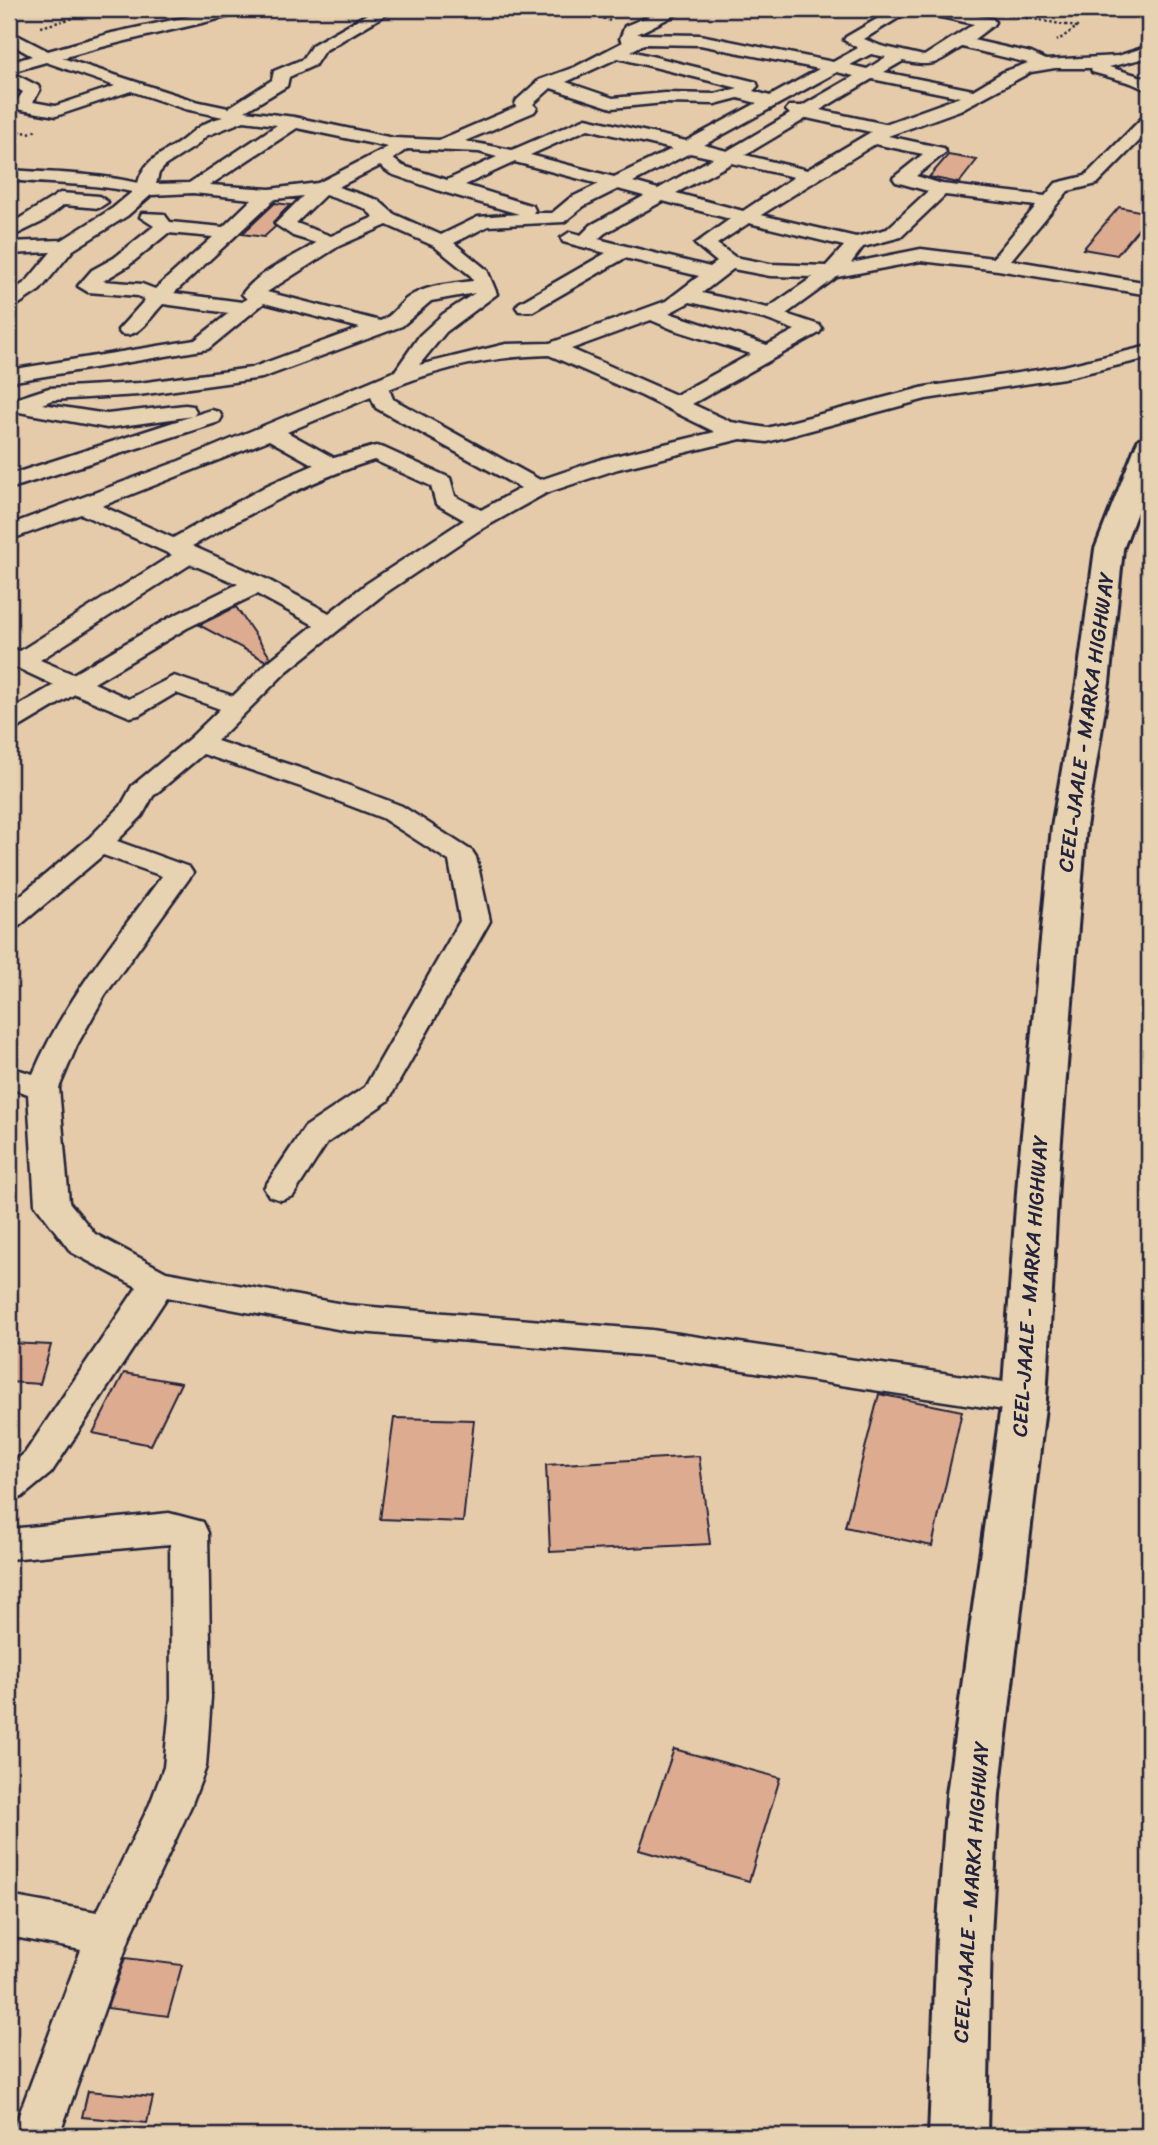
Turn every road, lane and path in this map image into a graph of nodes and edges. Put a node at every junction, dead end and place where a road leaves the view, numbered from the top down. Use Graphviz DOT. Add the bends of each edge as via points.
graph roads {
  1 [pos="89,9"];
  2 [pos="241,9"];
  3 [pos="387,9"];
  4 [pos="678,9"];
  5 [pos="905,9"];
  6 [pos="932,9"];
  7 [pos="987,22"];
  8 [pos="11,38"];
  9 [pos="642,39"];
  10 [pos="960,42"];
  11 [pos="870,48"];
  12 [pos="617,52"];
  13 [pos="1142,55"];
  14 [pos="900,56"];
  15 [pos="50,58"];
  16 [pos="1036,62"];
  17 [pos="1085,65"];
  18 [pos="835,66"];
  19 [pos="9,68"];
  20 [pos="869,74"];
  21 [pos="9,77"];
  22 [pos="551,82"];
  23 [pos="1143,83"];
  24 [pos="131,86"];
  25 [pos="738,93"];
  26 [pos="974,95"];
  27 [pos="92,98"];
  28 [pos="768,102"];
  29 [pos="115,107"];
  30 [pos="804,112"];
  31 [pos="237,114"];
  32 [pos="1149,121"];
  33 [pos="294,122"];
  34 [pos="879,134"];
  35 [pos="406,144"];
  36 [pos="442,145"];
  37 [pos="685,148"];
  38 [pos="514,156"];
  39 [pos="727,158"];
  40 [pos="383,174"];
  41 [pos="9,175"];
  42 [pos="811,176"];
  43 [pos="616,184"];
  44 [pos="446,187"];
  45 [pos="193,188"];
  46 [pos="322,188"];
  47 [pos="941,189"];
  48 [pos="146,190"];
  49 [pos="270,194"];
  50 [pos="660,195"];
  51 [pos="349,197"];
  52 [pos="1049,202"];
  53 [pos="123,209"];
  54 [pos="745,217"];
  55 [pos="387,218"];
  56 [pos="557,218"];
  57 [pos="520,219"];
  58 [pos="164,227"];
  59 [pos="9,232"];
  60 [pos="228,233"];
  61 [pos="592,235"];
  62 [pos="332,242"];
  63 [pos="441,242"];
  64 [pos="856,243"];
  65 [pos="66,246"];
  66 [pos="9,248"];
  67 [pos="621,252"];
  68 [pos="998,264"];
  69 [pos="722,268"];
  70 [pos="833,272"];
  71 [pos="1149,289"];
  72 [pos="687,295"];
  73 [pos="155,297"];
  74 [pos="9,302"];
  75 [pos="253,303"];
  76 [pos="505,312"];
  77 [pos="650,312"];
  78 [pos="771,314"];
  79 [pos="387,324"];
  80 [pos="128,330"];
  81 [pos="438,331"];
  82 [pos="552,349"];
  83 [pos="171,351"];
  84 [pos="1149,352"];
  85 [pos="770,353"];
  86 [pos="404,375"];
  87 [pos="9,376"];
  88 [pos="184,384"];
  89 [pos="377,385"];
  90 [pos="676,404"];
  91 [pos="13,407"];
  92 [pos="209,413"];
  93 [pos="270,431"];
  94 [pos="741,432"];
  95 [pos="246,441"];
  96 [pos="455,442"];
  97 [pos="1149,445"];
  98 [pos="400,463"];
  99 [pos="331,466"];
  100 [pos="9,482"];
  101 [pos="538,488"];
  102 [pos="80,505"];
  103 [pos="481,520"];
  104 [pos="9,533"];
  105 [pos="182,551"];
  106 [pos="257,584"];
  107 [pos="331,624"];
  108 [pos="15,658"];
  109 [pos="70,684"];
  110 [pos="237,706"];
  111 [pos="9,722"];
  112 [pos="199,744"];
  113 [pos="99,844"];
  114 [pos="9,920"];
  115 [pos="9,1077"];
  116 [pos="43,1088"];
  117 [pos="281,1188"];
  118 [pos="158,1283"];
  119 [pos="1024,1399"];
  120 [pos="9,1487"];
  121 [pos="9,1544"];
  122 [pos="9,1916"];
  123 [pos="109,1935"];
  124 [pos="35,2136"];
  125 [pos="958,2136"];
  1 -- 8 [label="path"];
  2 -- 15 [label="street" via="112,38"];
  3 -- 31 [label="street" via="318,48 309,62 280,75 281,82 263,89"];
  4 -- 9 [label="street" via="631,29 628,39"];
  5 -- 11 [label="street" via="852,40"];
  6 -- 7 [label="street"];
  7 -- 10 [label="street"];
  7 -- 16 [label="path" via="1001,13 1077,27"];
  8 -- 15 [label="street"];
  9 -- 12 [label="street"];
  9 -- 18 [label="street" via="700,40"];
  10 -- 14 [label="street" via="926,61"];
  10 -- 16 [label="street"];
  11 -- 14 [label="street"];
  11 -- 18 [label="street"];
  12 -- 22 [label="street"];
  12 -- 25 [label="street" via="750,86"];
  13 -- 17 [label="street"];
  13 -- 23 [label="street"];
  14 -- 20 [label="street"];
  15 -- 19 [label="street"];
  15 -- 24 [label="street"];
  16 -- 17 [label="street"];
  16 -- 26 [label="street"];
  17 -- 23 [label="street"];
  18 -- 20 [label="street"];
  18 -- 28 [label="street"];
  20 -- 26 [label="street"];
  20 -- 30 [label="street"];
  21 -- 27 [label="street" via="32,90 22,105 56,111"];
  22 -- 25 [label="street" via="612,103 715,99"];
  22 -- 36 [label="street" via="523,104 528,108"];
  24 -- 27 [label="street"];
  24 -- 31 [label="street"];
  25 -- 28 [label="street"];
  26 -- 34 [label="street"];
  27 -- 29 [label="street"];
  28 -- 30 [label="street"];
  28 -- 37 [label="street"];
  30 -- 34 [label="street"];
  30 -- 39 [label="street"];
  31 -- 33 [label="street"];
  31 -- 48 [label="street" via="167,154 146,177"];
  32 -- 52 [label="street" via="1091,180 1062,187"];
  33 -- 35 [label="street"];
  33 -- 45 [label="street"];
  34 -- 42 [label="street"];
  34 -- 47 [label="street" via="937,152 902,178"];
  35 -- 36 [label="street"];
  35 -- 40 [label="street"];
  36 -- 38 [label="street" via="479,147"];
  37 -- 38 [label="street" via="586,123"];
  37 -- 39 [label="street"];
  37 -- 43 [label="street"];
  38 -- 43 [label="street"];
  38 -- 44 [label="street"];
  39 -- 42 [label="street"];
  39 -- 50 [label="street"];
  40 -- 44 [label="street"];
  40 -- 46 [label="street"];
  40 -- 51 [label="street"];
  41 -- 48 [label="street" via="103,180"];
  42 -- 54 [label="street"];
  43 -- 50 [label="street"];
  43 -- 56 [label="street" via="577,202"];
  44 -- 56 [label="street"];
  45 -- 48 [label="street"];
  45 -- 49 [label="street"];
  46 -- 49 [label="street"];
  46 -- 51 [label="street"];
  46 -- 62 [label="street" via="284,223"];
  47 -- 52 [label="street"];
  47 -- 64 [label="street" via="894,233"];
  48 -- 53 [label="street"];
  49 -- 60 [label="street" via="242,215"];
  50 -- 54 [label="street"];
  50 -- 61 [label="street"];
  51 -- 55 [label="street" via="371,204"];
  52 -- 68 [label="street"];
  53 -- 58 [label="street" via="157,218"];
  53 -- 59 [label="street" via="60,199"];
  53 -- 65 [label="street"];
  54 -- 64 [label="street"];
  54 -- 69 [label="street" via="705,244"];
  55 -- 62 [label="street"];
  55 -- 63 [label="street"];
  56 -- 57 [label="street"];
  56 -- 61 [label="street"];
  57 -- 61 [label="street" via="540,230"];
  57 -- 63 [label="street" via="485,221"];
  58 -- 60 [label="street"];
  58 -- 73 [label="street" via="88,286 142,290"];
  60 -- 73 [label="street"];
  61 -- 67 [label="street"];
  62 -- 75 [label="street" via="268,281 252,294"];
  63 -- 76 [label="street" via="480,274"];
  64 -- 70 [label="street"];
  65 -- 66 [label="street"];
  65 -- 74 [label="street" via="33,286"];
  67 -- 69 [label="street"];
  67 -- 76 [label="street"];
  68 -- 70 [label="street" via="920,255"];
  68 -- 71 [label="street"];
  69 -- 70 [label="street"];
  69 -- 72 [label="street"];
  70 -- 78 [label="street"];
  72 -- 77 [label="street"];
  72 -- 78 [label="street"];
  73 -- 75 [label="street"];
  73 -- 80 [label="street"];
  75 -- 79 [label="street"];
  75 -- 83 [label="street" via="201,345"];
  76 -- 79 [label="street" via="434,292 409,304"];
  76 -- 81 [label="street" via="475,300"];
  76 -- 82 [label="street"];
  76 -- 86 [label="street"];
  77 -- 82 [label="street"];
  77 -- 85 [label="street"];
  78 -- 85 [label="street" via="811,330"];
  79 -- 81 [label="street"];
  79 -- 88 [label="street" via="255,374"];
  81 -- 86 [label="street" via="411,357"];
  82 -- 90 [label="street"];
  83 -- 87 [label="street"];
  83 -- 88 [label="street"];
  84 -- 94 [label="street" via="1064,372 925,393 767,435"];
  85 -- 90 [label="street"];
  86 -- 89 [label="street"];
  88 -- 91 [label="street" via="49,394"];
  88 -- 92 [label="street"];
  89 -- 93 [label="street"];
  89 -- 96 [label="street" via="384,403"];
  90 -- 94 [label="street"];
  91 -- 92 [label="street" via="107,421"];
  92 -- 95 [label="street"];
  92 -- 100 [label="street"];
  93 -- 95 [label="street"];
  93 -- 99 [label="street"];
  94 -- 101 [label="street" via="610,464"];
  95 -- 102 [label="street"];
  96 -- 98 [label="street"];
  96 -- 101 [label="street"];
  97 -- 119 [label="street, CEEL-JAALE - MARKA HIGHWAY" via="1109,549 1069,828"];
  98 -- 99 [label="street" via="376,453"];
  98 -- 103 [label="street" via="442,484 444,499"];
  99 -- 105 [label="street" via="276,490"];
  101 -- 103 [label="street"];
  102 -- 104 [label="street"];
  102 -- 105 [label="street"];
  103 -- 107 [label="street" via="375,589"];
  105 -- 106 [label="street"];
  105 -- 108 [label="street"];
  106 -- 107 [label="street"];
  106 -- 109 [label="street"];
  107 -- 110 [label="street"];
  108 -- 109 [label="street"];
  109 -- 110 [label="street" via="130,709 174,684"];
  109 -- 111 [label="street"];
  110 -- 112 [label="street"];
  112 -- 113 [label="street" via="142,792 132,810"];
  112 -- 117 [label="street" via="392,812 462,857 475,921 377,1094 316,1135"];
  113 -- 114 [label="street"];
  113 -- 116 [label="street" via="179,873 92,992 61,1045"];
  115 -- 116 [label="street"];
  116 -- 118 [label="street" via="52,1204 83,1243"];
  118 -- 119 [label="street" via="348,1318 653,1343"];
  118 -- 120 [label="street" via="38,1463"];
  119 -- 125 [label="street, CEEL-JAALE - MARKA HIGHWAY" via="973,1794"];
  121 -- 123 [label="street" via="169,1528 189,1533 191,1697 185,1767"];
  122 -- 123 [label="street"];
  123 -- 124 [label="street"];
}
